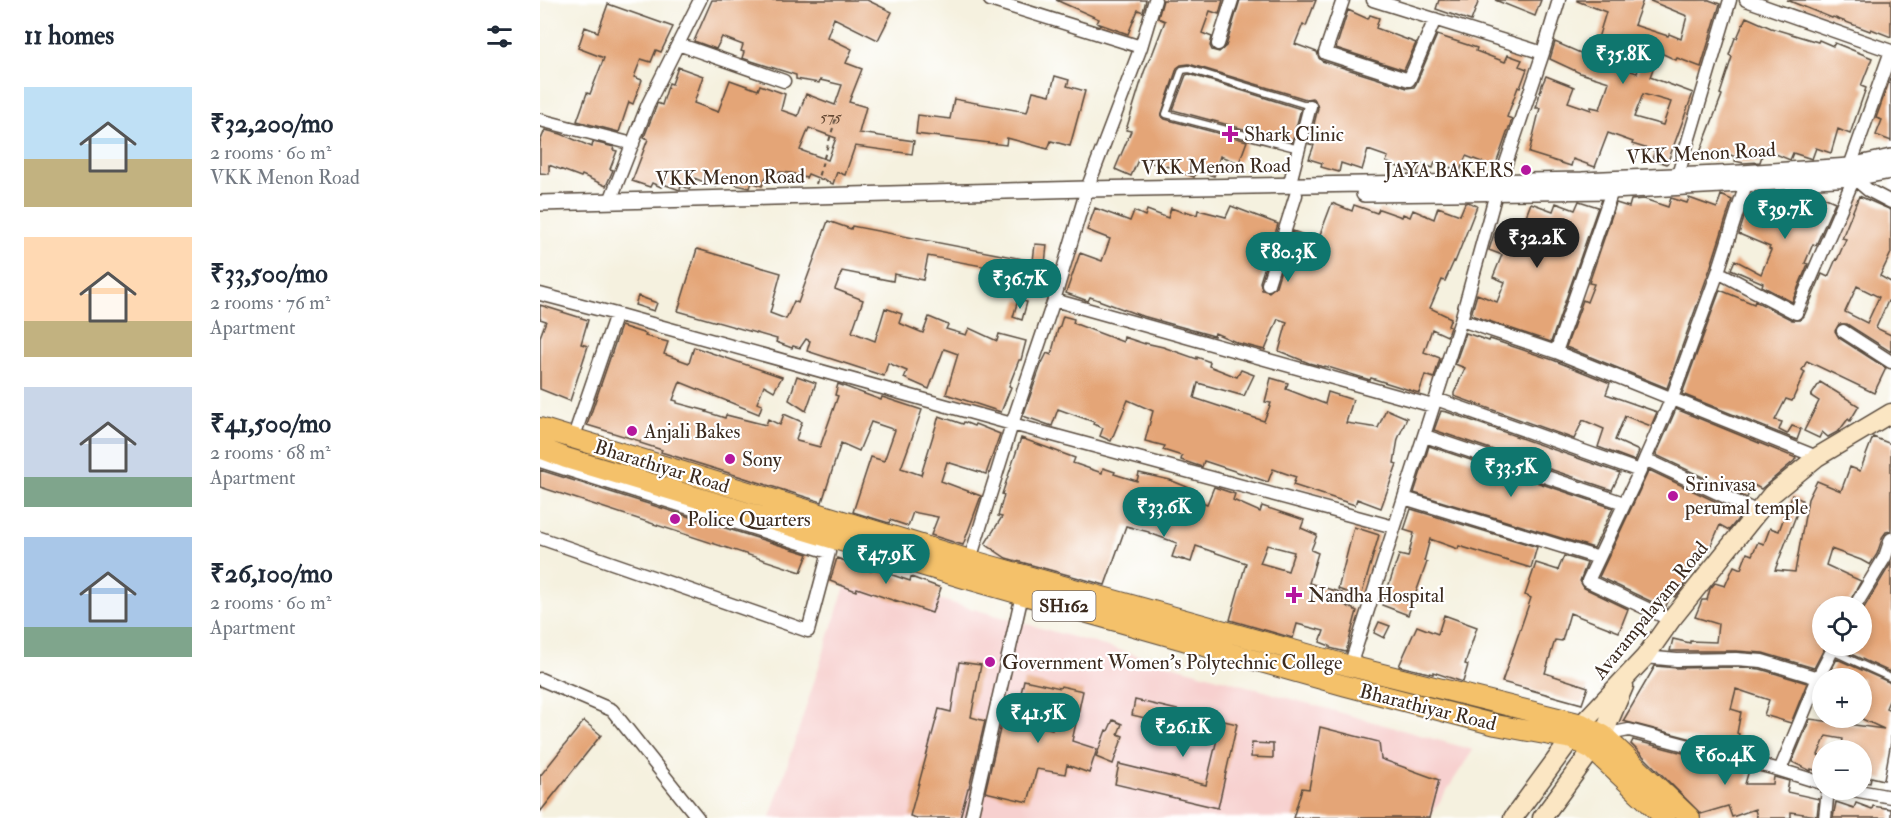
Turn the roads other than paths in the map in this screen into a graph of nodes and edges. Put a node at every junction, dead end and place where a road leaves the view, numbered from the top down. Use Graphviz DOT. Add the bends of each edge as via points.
graph roads {
  1 [pos="700,0"];
  2 [pos="990,0"];
  3 [pos="1155,0"];
  4 [pos="1232,0"];
  5 [pos="1343,0"];
  6 [pos="1373,0"];
  7 [pos="1559,0"];
  8 [pos="1730,0"];
  9 [pos="1746,0"];
  10 [pos="1435,19"];
  11 [pos="678,44"];
  12 [pos="1218,44"];
  13 [pos="1141,46"];
  14 [pos="1891,51"];
  15 [pos="1544,52"];
  16 [pos="784,81"];
  17 [pos="1310,106"];
  18 [pos="540,120"];
  19 [pos="633,144"];
  20 [pos="1299,150"];
  21 [pos="1891,158"];
  22 [pos="1891,171"];
  23 [pos="1852,172"];
  24 [pos="1678,175"];
  25 [pos="1746,184"];
  26 [pos="1613,185"];
  27 [pos="1498,187"];
  28 [pos="1293,190"];
  29 [pos="1086,194"];
  30 [pos="610,201"];
  31 [pos="1891,202"];
  32 [pos="540,203"];
  33 [pos="540,213"];
  34 [pos="1718,272"];
  35 [pos="1268,284"];
  36 [pos="540,294"];
  37 [pos="1054,300"];
  38 [pos="616,314"];
  39 [pos="1461,320"];
  40 [pos="1843,331"];
  41 [pos="1556,352"];
  42 [pos="1891,362"];
  43 [pos="1672,398"];
  44 [pos="1435,403"];
  45 [pos="1891,413"];
  46 [pos="1012,424"];
  47 [pos="540,428"];
  48 [pos="1425,436"];
  49 [pos="573,439"];
  50 [pos="540,448"];
  51 [pos="1817,458"];
  52 [pos="1645,459"];
  53 [pos="540,461"];
  54 [pos="1640,471"];
  55 [pos="1404,498"];
  56 [pos="1624,503"];
  57 [pos="1758,512"];
  58 [pos="1394,527"];
  59 [pos="540,538"];
  60 [pos="1891,538"];
  61 [pos="1599,558"];
  62 [pos="967,569"];
  63 [pos="1022,595"];
  64 [pos="1860,596"];
  65 [pos="1671,620"];
  66 [pos="1849,656"];
  67 [pos="1645,657"];
  68 [pos="1350,666"];
  69 [pos="1628,676"];
  70 [pos="1812,676"];
  71 [pos="1891,678"];
  72 [pos="540,679"];
  73 [pos="1812,693"];
  74 [pos="1577,731"];
  75 [pos="1598,742"];
  76 [pos="1780,770"];
  77 [pos="1812,780"];
  78 [pos="1872,793"];
  79 [pos="1891,797"];
  80 [pos="1827,800"];
  81 [pos="698,818"];
  82 [pos="971,818"];
  83 [pos="1513,818"];
  84 [pos="1543,818"];
  85 [pos="1665,818"];
  86 [pos="1690,818"];
  87 [pos="1825,818"];
  1 -- 11 [label="street"];
  2 -- 13 [label="street"];
  3 -- 13 [label="street"];
  4 -- 12 [label="street"];
  5 -- 10 [label="street" via="1325,53 1409,80"];
  6 -- 10 [label="street"];
  7 -- 15 [label="street"];
  8 -- 24 [label="street"];
  9 -- 14 [label="street"];
  10 -- 15 [label="street"];
  11 -- 16 [label="street"];
  11 -- 19 [label="street"];
  13 -- 29 [label="street"];
  14 -- 23 [label="street"];
  15 -- 27 [label="street"];
  17 -- 20 [label="street"];
  17 -- 20 [label="lane" via="1189,69 1182,70 1166,114"];
  18 -- 19 [label="street"];
  19 -- 30 [label="street"];
  20 -- 28 [label="street"];
  21 -- 23 [label="street, VKK Menon Road"];
  22 -- 23 [label="street, VKK Menon Road"];
  23 -- 24 [label="street, VKK Menon Road"];
  23 -- 25 [label="street, VKK Menon Road"];
  23 -- 31 [label="street" via="1868,190"];
  23 -- 34 [label="street" via="1796,313"];
  24 -- 26 [label="street, VKK Menon Road"];
  25 -- 26 [label="street, VKK Menon Road"];
  25 -- 34 [label="street"];
  26 -- 27 [label="street, VKK Menon Road"];
  26 -- 41 [label="street"];
  27 -- 28 [label="street, VKK Menon Road"];
  27 -- 39 [label="street"];
  28 -- 29 [label="street, VKK Menon Road"];
  28 -- 35 [label="street"];
  29 -- 30 [label="street, VKK Menon Road"];
  29 -- 33 [label="street, VKK Menon Road"];
  29 -- 37 [label="street"];
  30 -- 32 [label="street, VKK Menon Road"];
  34 -- 43 [label="street"];
  36 -- 38 [label="street"];
  37 -- 44 [label="street"];
  37 -- 46 [label="street"];
  38 -- 46 [label="street"];
  38 -- 49 [label="street"];
  39 -- 41 [label="street"];
  39 -- 44 [label="street"];
  40 -- 42 [label="street"];
  41 -- 43 [label="street"];
  43 -- 51 [label="street"];
  43 -- 52 [label="street"];
  44 -- 48 [label="street"];
  44 -- 54 [label="street"];
  45 -- 51 [label="main road, Avarampalayam Road"];
  46 -- 58 [label="street"];
  46 -- 62 [label="street"];
  47 -- 49 [label="main road, Bharathiyar Road / SH162"];
  48 -- 55 [label="street"];
  48 -- 56 [label="street"];
  49 -- 62 [label="main road, Bharathiyar Road / SH162"];
  50 -- 62 [label="main road, Bharathiyar Road / SH162"];
  51 -- 57 [label="main road, Avarampalayam Road" via="1772,494"];
  52 -- 54 [label="street"];
  52 -- 57 [label="street"];
  53 -- 59 [label="street" via="829,552 808,631"];
  54 -- 56 [label="street"];
  55 -- 58 [label="street"];
  55 -- 61 [label="street"];
  56 -- 61 [label="street"];
  57 -- 65 [label="main road, Avarampalayam Road"];
  58 -- 68 [label="street"];
  60 -- 64 [label="street" via="1885,557"];
  61 -- 65 [label="street" via="1588,581"];
  62 -- 63 [label="main road, Bharathiyar Road / SH162"];
  62 -- 68 [label="main road, Bharathiyar Road / SH162"];
  63 -- 74 [label="main road, Bharathiyar Road / SH162" via="1496,725"];
  63 -- 82 [label="street"];
  65 -- 67 [label="main road, Avarampalayam Road"];
  66 -- 71 [label="lane"];
  67 -- 69 [label="main road, Avarampalayam Road"];
  67 -- 70 [label="street" via="1761,661"];
  68 -- 74 [label="main road, Bharathiyar Road / SH162"];
  69 -- 74 [label="main road, Avarampalayam Road"];
  69 -- 75 [label="main road"];
  72 -- 81 [label="street" via="612,710"];
  73 -- 76 [label="street"];
  74 -- 75 [label="main road, Bharathiyar Road / SH162"];
  74 -- 83 [label="main road, Avarampalayam Road"];
  75 -- 76 [label="street" via="1629,730"];
  75 -- 84 [label="main road"];
  75 -- 85 [label="main road, SH162"];
  75 -- 86 [label="main road, SH162"];
  76 -- 77 [label="street"];
  78 -- 79 [label="street"];
  80 -- 87 [label="street"];
}
